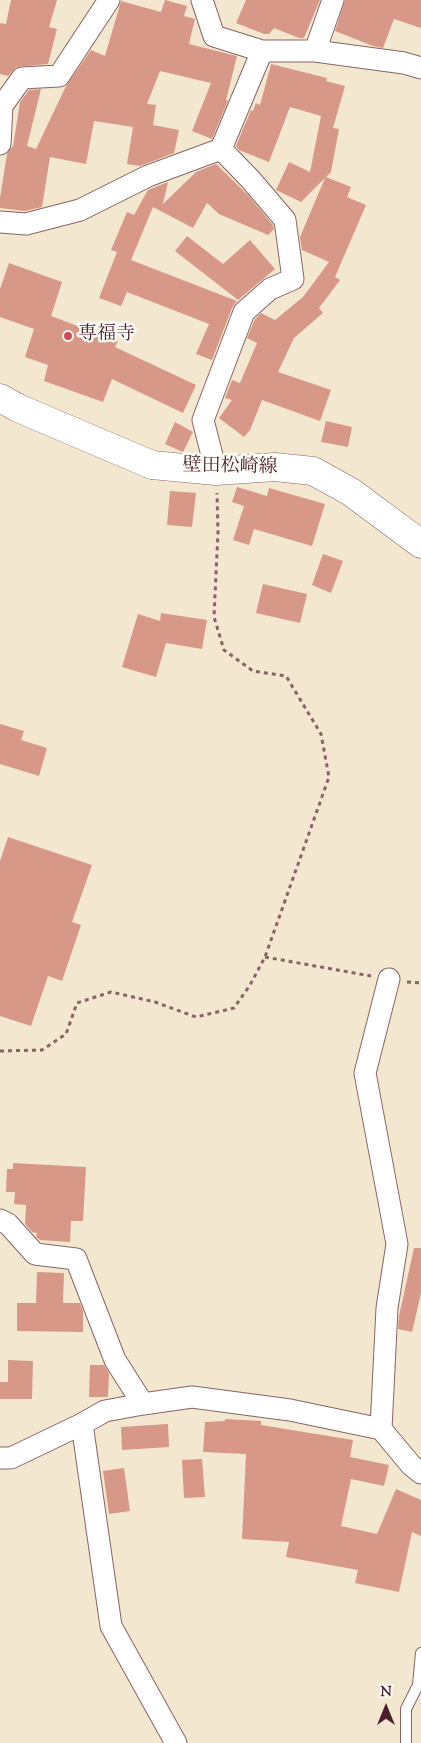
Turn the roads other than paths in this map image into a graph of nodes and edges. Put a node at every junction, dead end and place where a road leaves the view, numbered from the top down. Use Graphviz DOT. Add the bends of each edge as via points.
graph roads {
  1 [pos="109,0"];
  2 [pos="202,0"];
  3 [pos="334,0"];
  4 [pos="262,51"];
  5 [pos="315,51"];
  6 [pos="421,68"];
  7 [pos="0,144"];
  8 [pos="221,149"];
  9 [pos="0,222"];
  10 [pos="0,398"];
  11 [pos="216,471"];
  12 [pos="421,544"];
  13 [pos="389,979"];
  14 [pos="0,1220"];
  15 [pos="143,1404"];
  16 [pos="82,1424"];
  17 [pos="381,1429"];
  18 [pos="0,1458"];
  19 [pos="421,1474"];
  20 [pos="421,1653"];
  21 [pos="176,1743"];
  22 [pos="406,1743"];
  1 -- 7 [label="street" via="59,76 22,78 2,106"];
  2 -- 4 [label="street" via="214,36"];
  3 -- 5 [label="street"];
  4 -- 5 [label="street"];
  4 -- 8 [label="street"];
  5 -- 6 [label="street"];
  8 -- 9 [label="street" via="148,176 80,210 26,224"];
  8 -- 11 [label="street" via="285,220 293,279 270,289 244,312 203,420"];
  10 -- 11 [label="main road, 壁田松崎線" via="152,465"];
  11 -- 12 [label="main road, 壁田松崎線" via="275,467 313,471 351,492"];
  13 -- 17 [label="street" via="365,1073 397,1244 387,1308"];
  14 -- 15 [label="street" via="8,1224 35,1254 76,1259 115,1360"];
  15 -- 16 [label="street" via="105,1411"];
  15 -- 17 [label="street" via="192,1397 290,1410"];
  16 -- 18 [label="street" via="11,1458"];
  16 -- 21 [label="street" via="111,1626"];
  17 -- 19 [label="street"];
  20 -- 22 [label="lane" via="418,1685 406,1709"];
}
